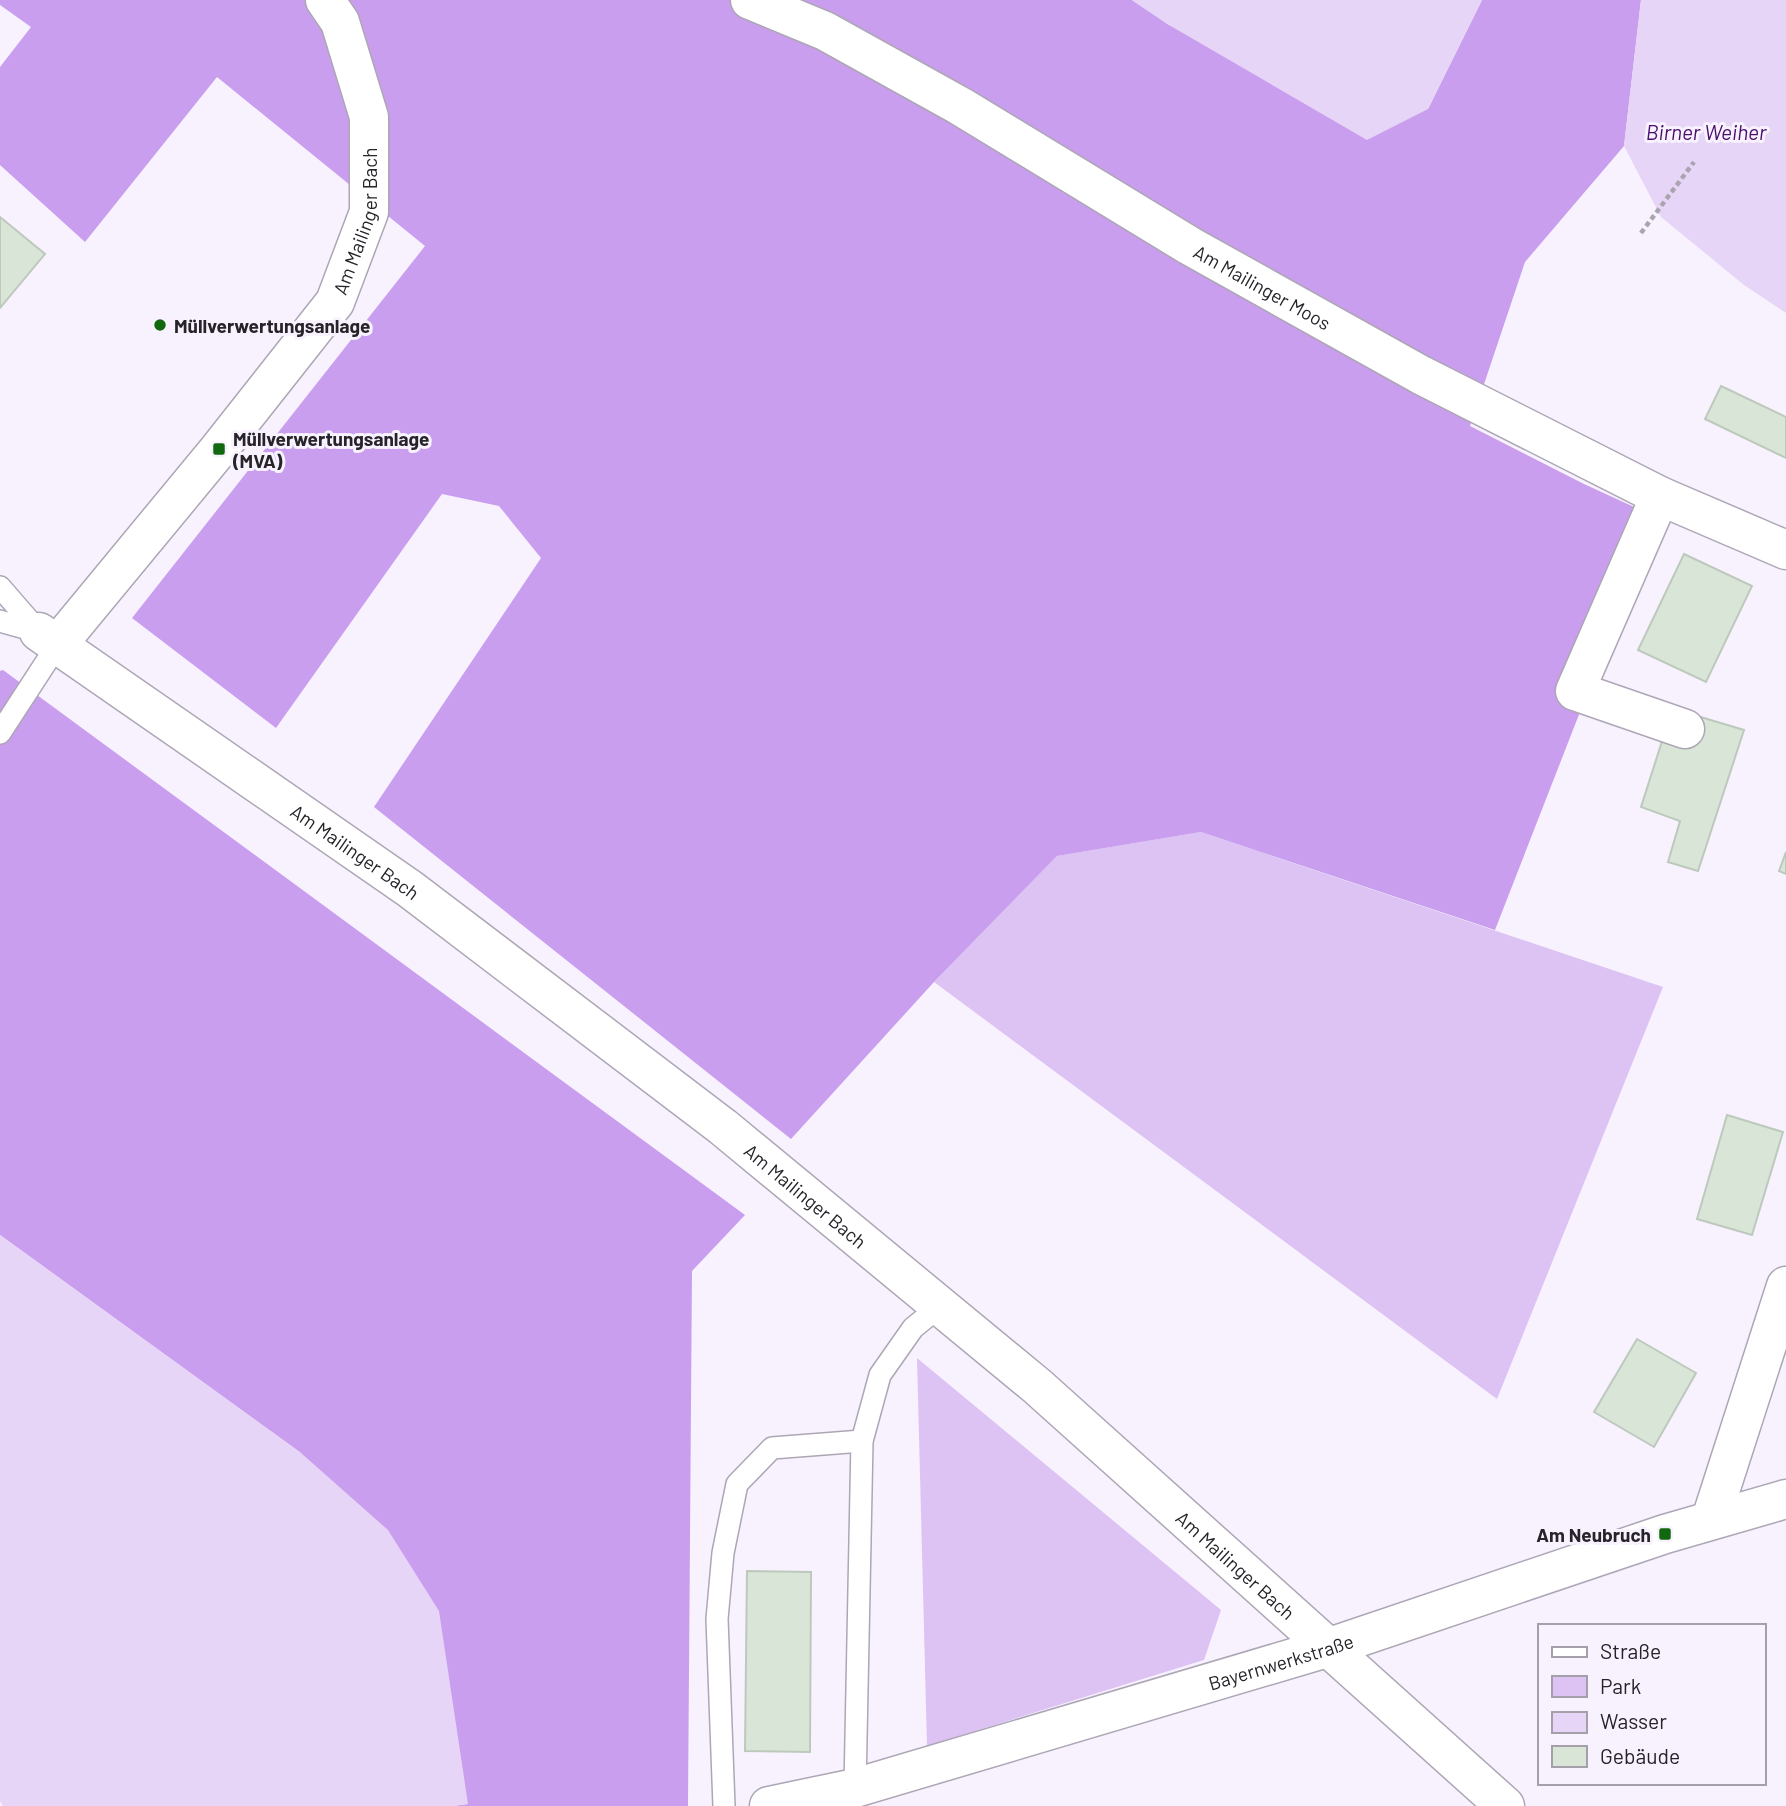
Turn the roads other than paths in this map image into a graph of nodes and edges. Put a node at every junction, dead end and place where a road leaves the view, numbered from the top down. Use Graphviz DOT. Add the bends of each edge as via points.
graph roads {
  1 [pos="326,0"];
  2 [pos="750,0"];
  3 [pos="1660,496"];
  4 [pos="1786,550"];
  5 [pos="0,587"];
  6 [pos="0,621"];
  7 [pos="48,638"];
  8 [pos="1685,729"];
  9 [pos="0,733"];
  10 [pos="1786,1286"];
  11 [pos="940,1306"];
  12 [pos="862,1441"];
  13 [pos="1786,1499"];
  14 [pos="1711,1519"];
  15 [pos="1330,1647"];
  16 [pos="855,1788"];
  17 [pos="724,1806"];
  18 [pos="769,1806"];
  19 [pos="1505,1806"];
  1 -- 7 [label="street, Am Mailinger Bach" via="340,22 369,117 369,212 335,302 219,449"];
  2 -- 3 [label="street, Am Mailinger Moos" via="825,31 960,106 1190,246 1421,375"];
  3 -- 4 [label="street, Am Mailinger Moos"];
  3 -- 8 [label="street" via="1575,691"];
  5 -- 7 [label="lane"];
  6 -- 7 [label="lane"];
  7 -- 9 [label="lane"];
  7 -- 11 [label="street, Am Mailinger Bach" via="410,889 723,1127"];
  10 -- 14 [label="street"];
  11 -- 12 [label="lane" via="914,1328 880,1375"];
  11 -- 15 [label="street, Am Mailinger Bach" via="1037,1386"];
  12 -- 16 [label="lane"];
  12 -- 17 [label="lane" via="772,1448 737,1484 723,1553 717,1619"];
  13 -- 14 [label="street, Bayernwerkstraße"];
  14 -- 15 [label="street, Bayernwerkstraße"];
  15 -- 16 [label="street, Bayernwerkstraße"];
  15 -- 19 [label="street, Am Mailinger Bach"];
  16 -- 18 [label="street, Bayernwerkstraße"];
}
